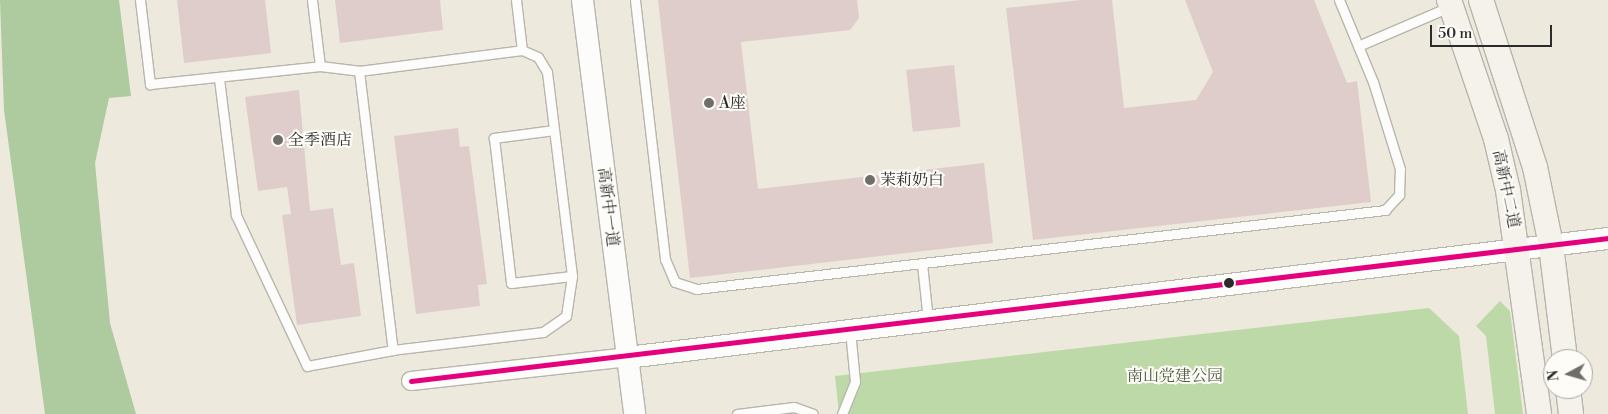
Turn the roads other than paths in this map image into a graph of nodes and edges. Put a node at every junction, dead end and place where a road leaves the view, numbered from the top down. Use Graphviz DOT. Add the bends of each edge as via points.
graph roads {
  1 [pos="140,0"];
  2 [pos="312,0"];
  3 [pos="516,0"];
  4 [pos="582,0"];
  5 [pos="635,0"];
  6 [pos="1338,0"];
  7 [pos="1481,0"];
  8 [pos="1450,3"];
  9 [pos="1358,46"];
  10 [pos="522,50"];
  11 [pos="320,66"];
  12 [pos="359,71"];
  13 [pos="219,78"];
  14 [pos="554,130"];
  15 [pos="1608,238"];
  16 [pos="1551,244"];
  17 [pos="1519,248"];
  18 [pos="922,264"];
  19 [pos="572,276"];
  20 [pos="928,320"];
  21 [pos="850,330"];
  22 [pos="1564,349"];
  23 [pos="394,350"];
  24 [pos="627,357"];
  25 [pos="411,381"];
  26 [pos="1569,399"];
  27 [pos="634,414"];
  28 [pos="737,414"];
  29 [pos="812,414"];
  30 [pos="842,414"];
  31 [pos="1539,414"];
  32 [pos="1571,414"];
  1 -- 13 [label="lane" via="150,84"];
  2 -- 11 [label="lane"];
  3 -- 10 [label="lane"];
  4 -- 24 [label="street, 高新中一道"];
  5 -- 18 [label="lane" via="665,259 675,282 684,288 712,288"];
  6 -- 9 [label="lane"];
  7 -- 16 [label="main road, 高新中二道" via="1521,114"];
  8 -- 9 [label="lane"];
  8 -- 17 [label="main road, 高新中二道" via="1496,139"];
  9 -- 18 [label="lane" via="1400,169 1399,196 1385,210"];
  10 -- 12 [label="lane"];
  10 -- 14 [label="lane" via="544,65"];
  11 -- 12 [label="lane"];
  11 -- 13 [label="lane"];
  12 -- 23 [label="lane"];
  13 -- 23 [label="lane" via="236,215 306,366"];
  14 -- 19 [label="lane"];
  14 -- 19 [label="lane" via="494,138 511,283"];
  15 -- 16 [label="street"];
  16 -- 17 [label="street"];
  16 -- 22 [label="main road, 高新中二道"];
  17 -- 20 [label="street"];
  17 -- 31 [label="main road, 高新中二道"];
  18 -- 20 [label="lane"];
  19 -- 23 [label="lane" via="570,307 553,329"];
  20 -- 21 [label="street"];
  21 -- 24 [label="street"];
  21 -- 30 [label="lane" via="855,382"];
  24 -- 25 [label="street"];
  24 -- 27 [label="street, 高新中一道"];
  26 -- 32 [label="main road"];
  28 -- 29 [label="lane" via="794,407"];
}
